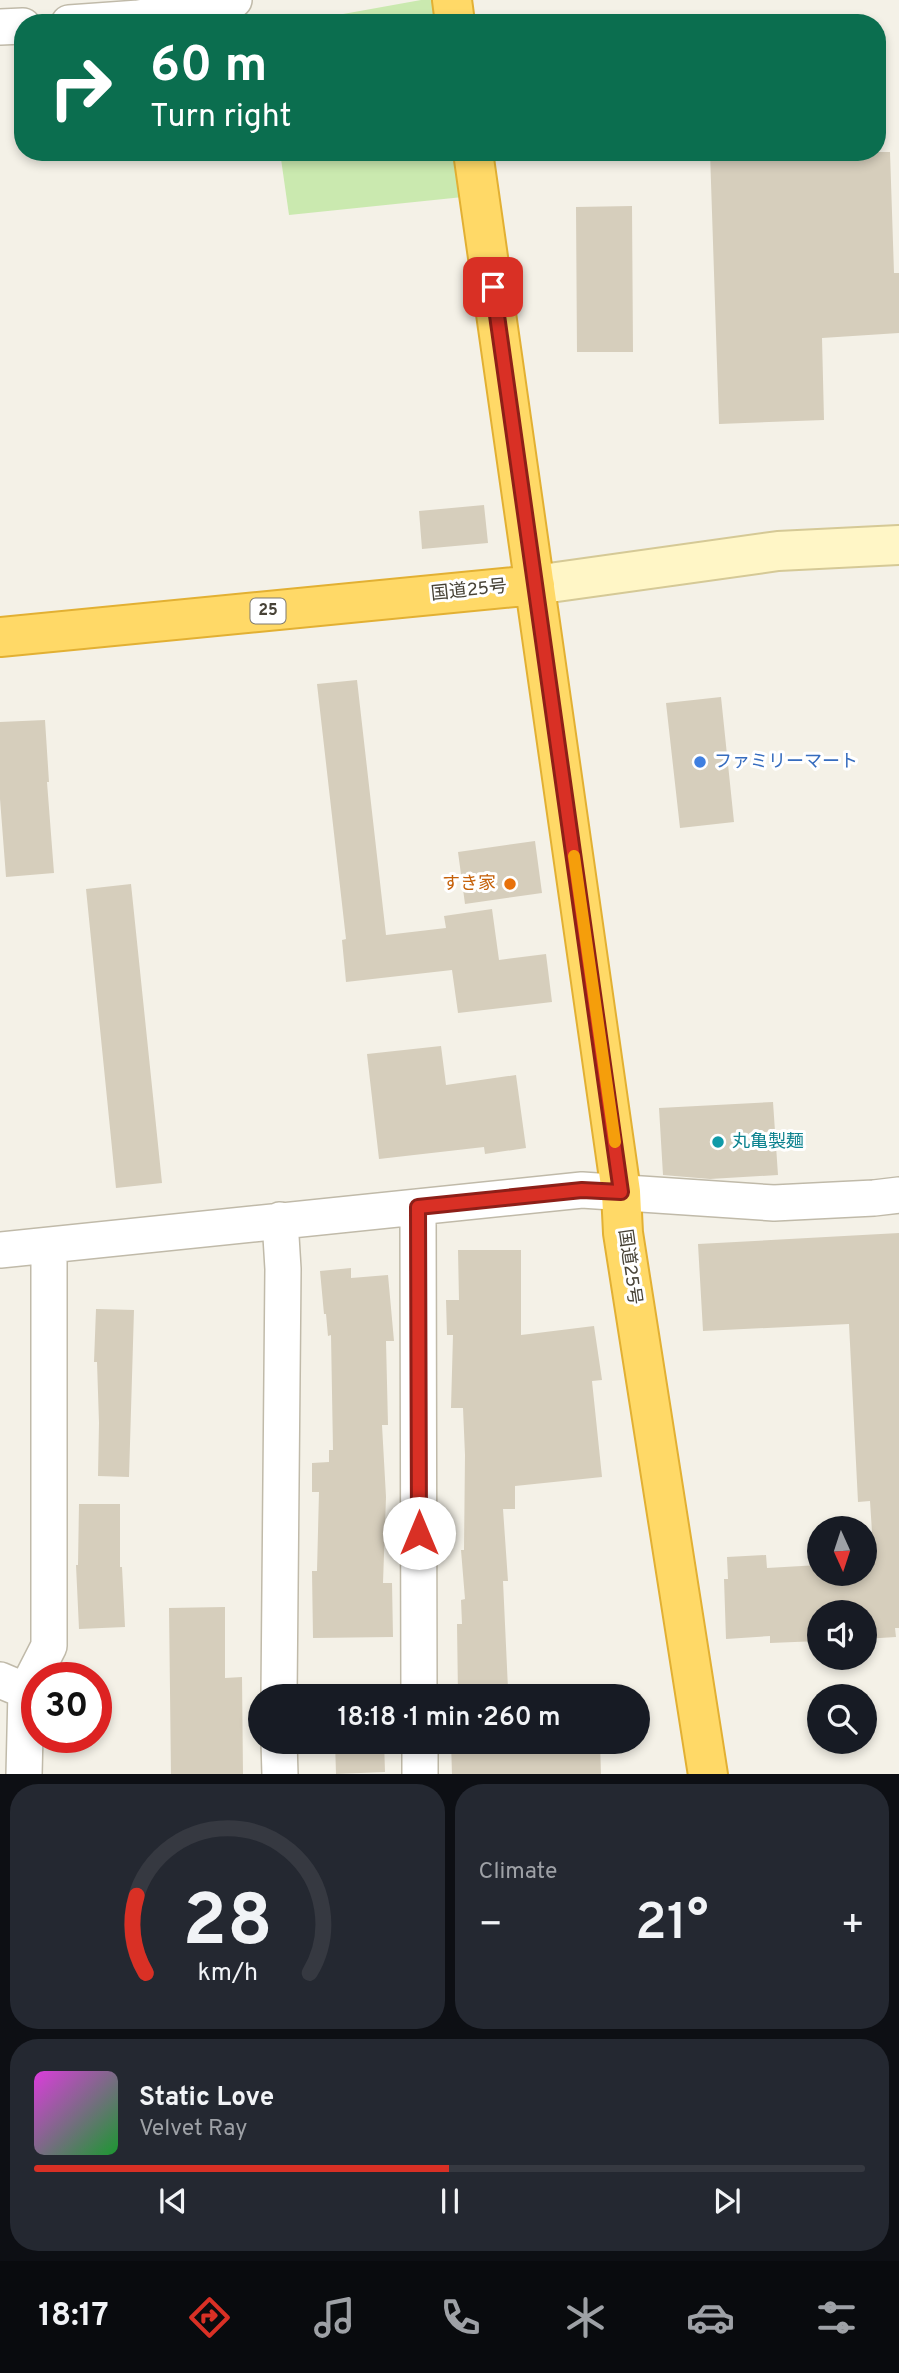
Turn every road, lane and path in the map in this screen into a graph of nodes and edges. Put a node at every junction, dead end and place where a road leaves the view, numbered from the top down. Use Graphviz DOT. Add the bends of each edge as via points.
graph roads {
  1 [pos="234,0"];
  2 [pos="139,9"];
  3 [pos="114,14"];
  4 [pos="475,161"];
  5 [pos="899,545"];
  6 [pos="535,585"];
  7 [pos="0,636"];
  8 [pos="621,1192"];
  9 [pos="899,1195"];
  10 [pos="418,1207"];
  11 [pos="280,1220"];
  12 [pos="50,1246"];
  13 [pos="0,1250"];
  14 [pos="279,1684"];
  15 [pos="419,1684"];
  16 [pos="13,1685"];
  17 [pos="279,1754"];
  18 [pos="419,1754"];
  19 [pos="24,1774"];
  20 [pos="279,1774"];
  21 [pos="420,1774"];
  22 [pos="708,1774"];
  1 -- 2 [label="street"];
  2 -- 3 [label="street"];
  4 -- 6 [label="highway"];
  5 -- 6 [label="street" via="778,551"];
  6 -- 7 [label="highway, 国道25号 / 25"];
  6 -- 8 [label="highway, 国道25号"];
  8 -- 9 [label="street" via="774,1203"];
  8 -- 10 [label="street" via="582,1190"];
  8 -- 22 [label="highway, 国道25号" via="622,1233"];
  10 -- 11 [label="street"];
  10 -- 15 [label="street"];
  11 -- 12 [label="street"];
  11 -- 14 [label="street"];
  12 -- 13 [label="street"];
  12 -- 16 [label="street" via="49,1646"];
  16 -- 19 [label="street"];
  17 -- 20 [label="street"];
  18 -- 21 [label="street"];
}
